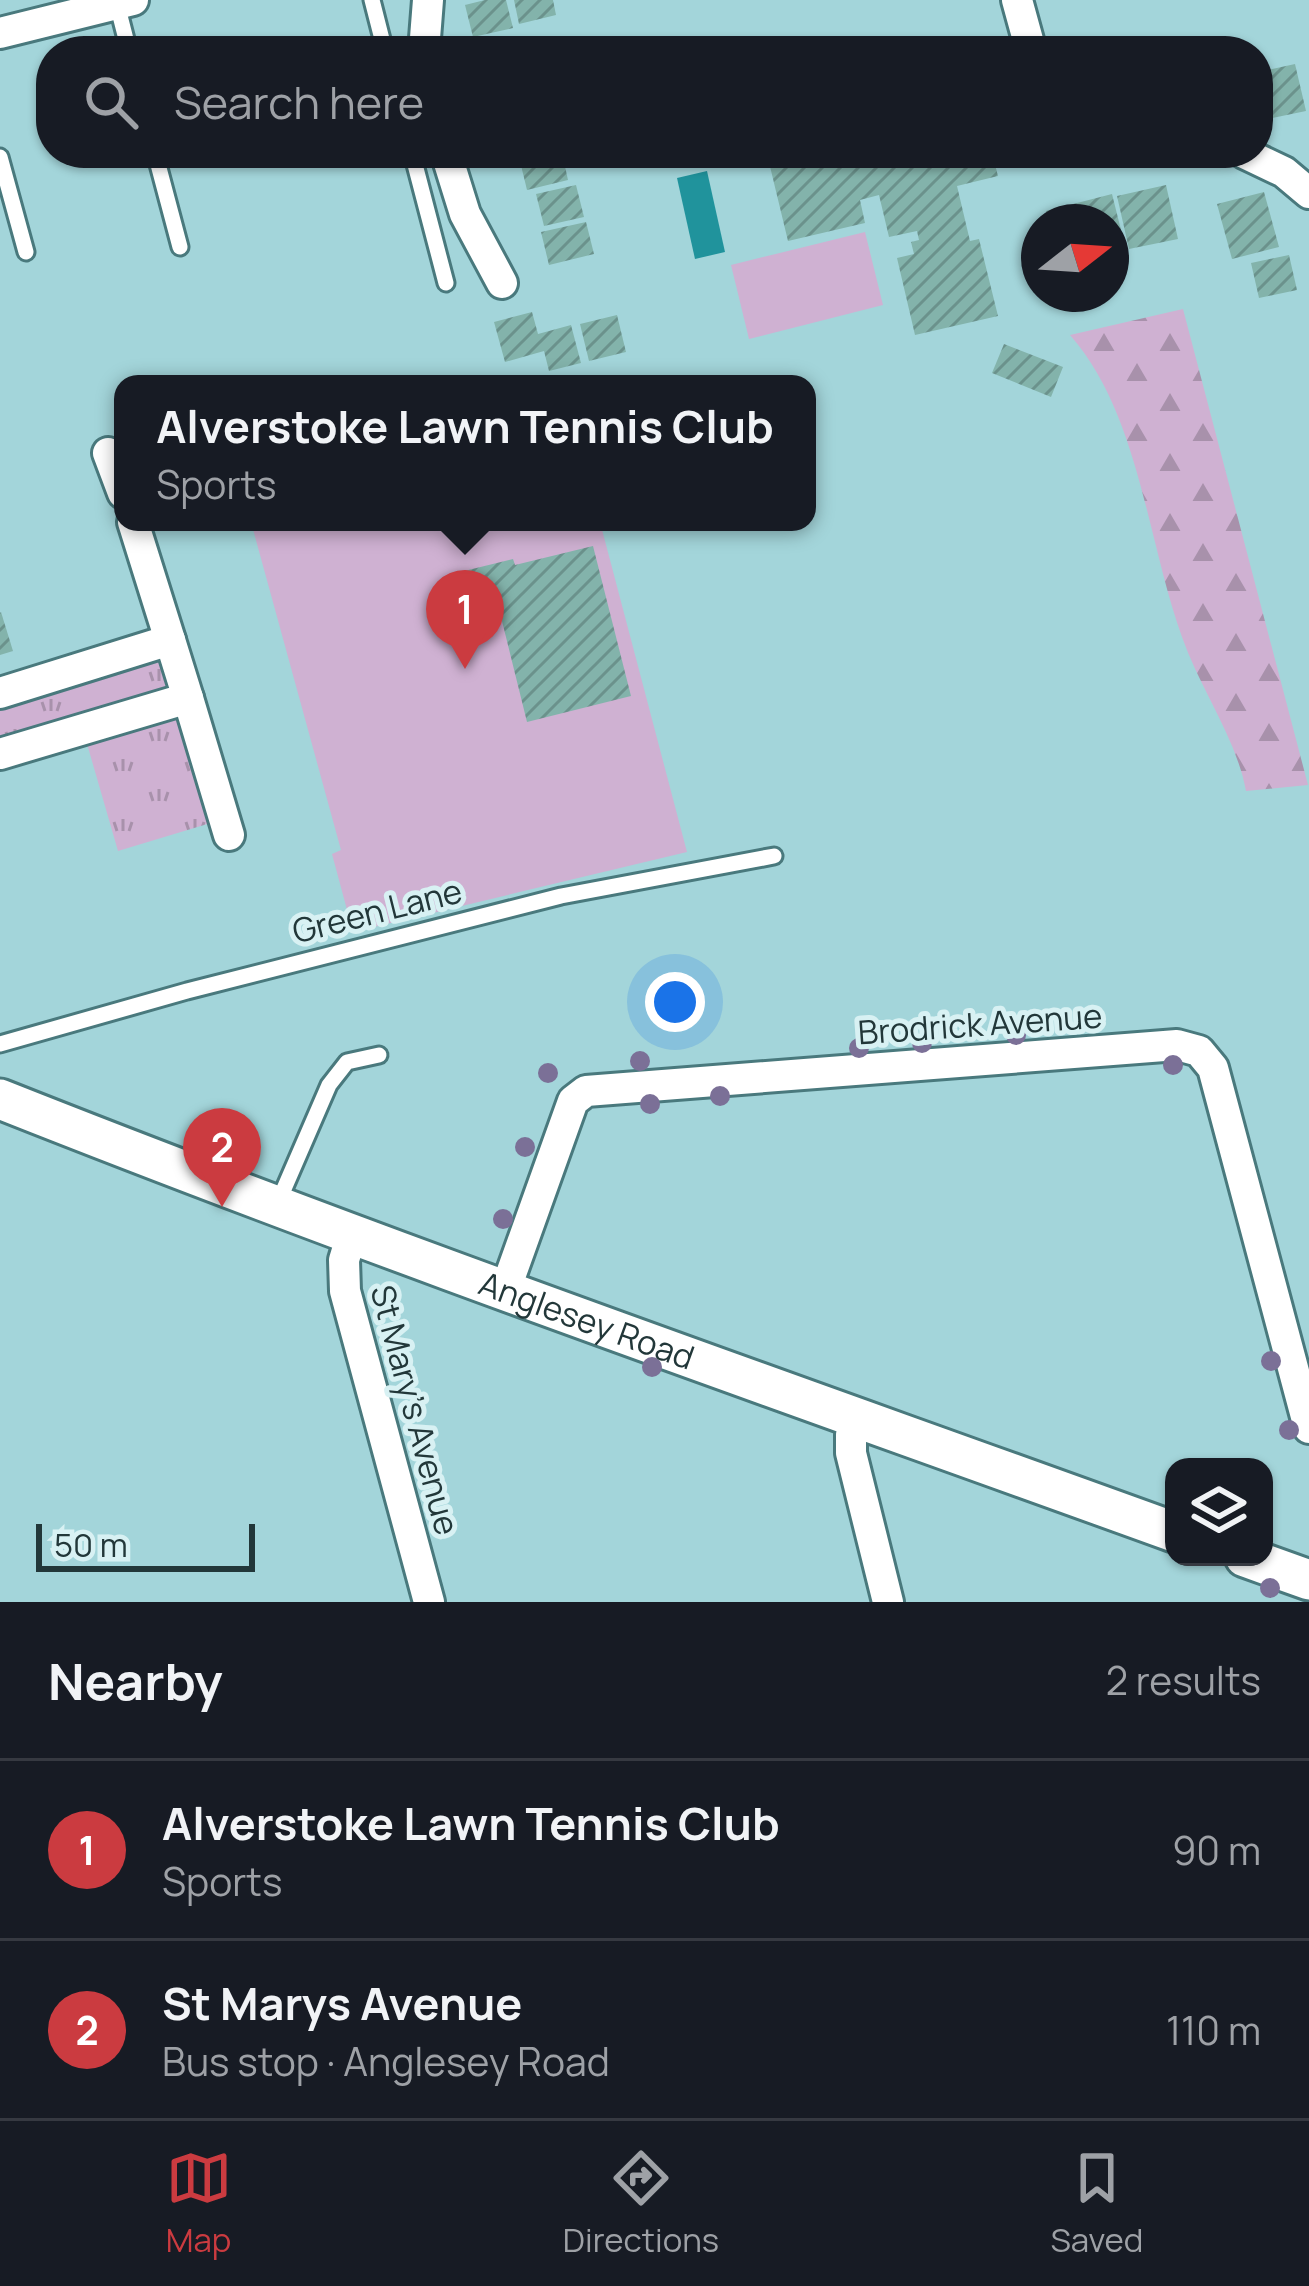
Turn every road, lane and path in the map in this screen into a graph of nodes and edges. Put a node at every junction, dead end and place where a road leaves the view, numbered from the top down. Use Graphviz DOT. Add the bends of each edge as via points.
graph roads {
  1 [pos="373,0"];
  2 [pos="428,0"];
  3 [pos="1017,0"];
  4 [pos="125,2"];
  5 [pos="0,33"];
  6 [pos="128,36"];
  7 [pos="382,36"];
  8 [pos="425,36"];
  9 [pos="1027,36"];
  10 [pos="0,157"];
  11 [pos="1273,166"];
  12 [pos="159,168"];
  13 [pos="416,168"];
  14 [pos="451,168"];
  15 [pos="1308,190"];
  16 [pos="180,248"];
  17 [pos="26,252"];
  18 [pos="502,283"];
  19 [pos="446,284"];
  20 [pos="108,453"];
  21 [pos="114,469"];
  22 [pos="137,531"];
  23 [pos="170,640"];
  24 [pos="0,693"];
  25 [pos="188,698"];
  26 [pos="0,754"];
  27 [pos="229,835"];
  28 [pos="773,856"];
  29 [pos="0,1044"];
  30 [pos="379,1055"];
  31 [pos="0,1099"];
  32 [pos="276,1208"];
  33 [pos="350,1237"];
  34 [pos="506,1288"];
  35 [pos="857,1418"];
  36 [pos="1309,1428"];
  37 [pos="1165,1529"];
  38 [pos="1270,1566"];
  39 [pos="1309,1580"];
  40 [pos="429,1602"];
  41 [pos="888,1602"];
  1 -- 7 [label="lane"];
  2 -- 8 [label="street"];
  3 -- 9 [label="street"];
  4 -- 5 [label="street"];
  4 -- 6 [label="lane"];
  10 -- 17 [label="lane"];
  11 -- 15 [label="street"];
  12 -- 16 [label="lane"];
  13 -- 19 [label="lane"];
  14 -- 18 [label="street"];
  20 -- 21 [label="street"];
  22 -- 23 [label="street"];
  23 -- 24 [label="street"];
  23 -- 25 [label="street"];
  25 -- 26 [label="street"];
  25 -- 27 [label="street"];
  28 -- 29 [label="lane, Green Lane" via="561,896"];
  30 -- 32 [label="lane" via="347,1062 329,1085"];
  31 -- 32 [label="street, Anglesey Road"];
  32 -- 33 [label="street, Anglesey Road"];
  33 -- 34 [label="street, Anglesey Road"];
  33 -- 40 [label="street, St Mary's Avenue" via="345,1291"];
  34 -- 35 [label="street, Anglesey Road"];
  34 -- 36 [label="street, Brodrick Avenue" via="573,1101 586,1091 1177,1045 1198,1051 1213,1068"];
  35 -- 37 [label="street, Anglesey Road"];
  35 -- 41 [label="street" via="851,1454"];
  38 -- 39 [label="street"];
}
